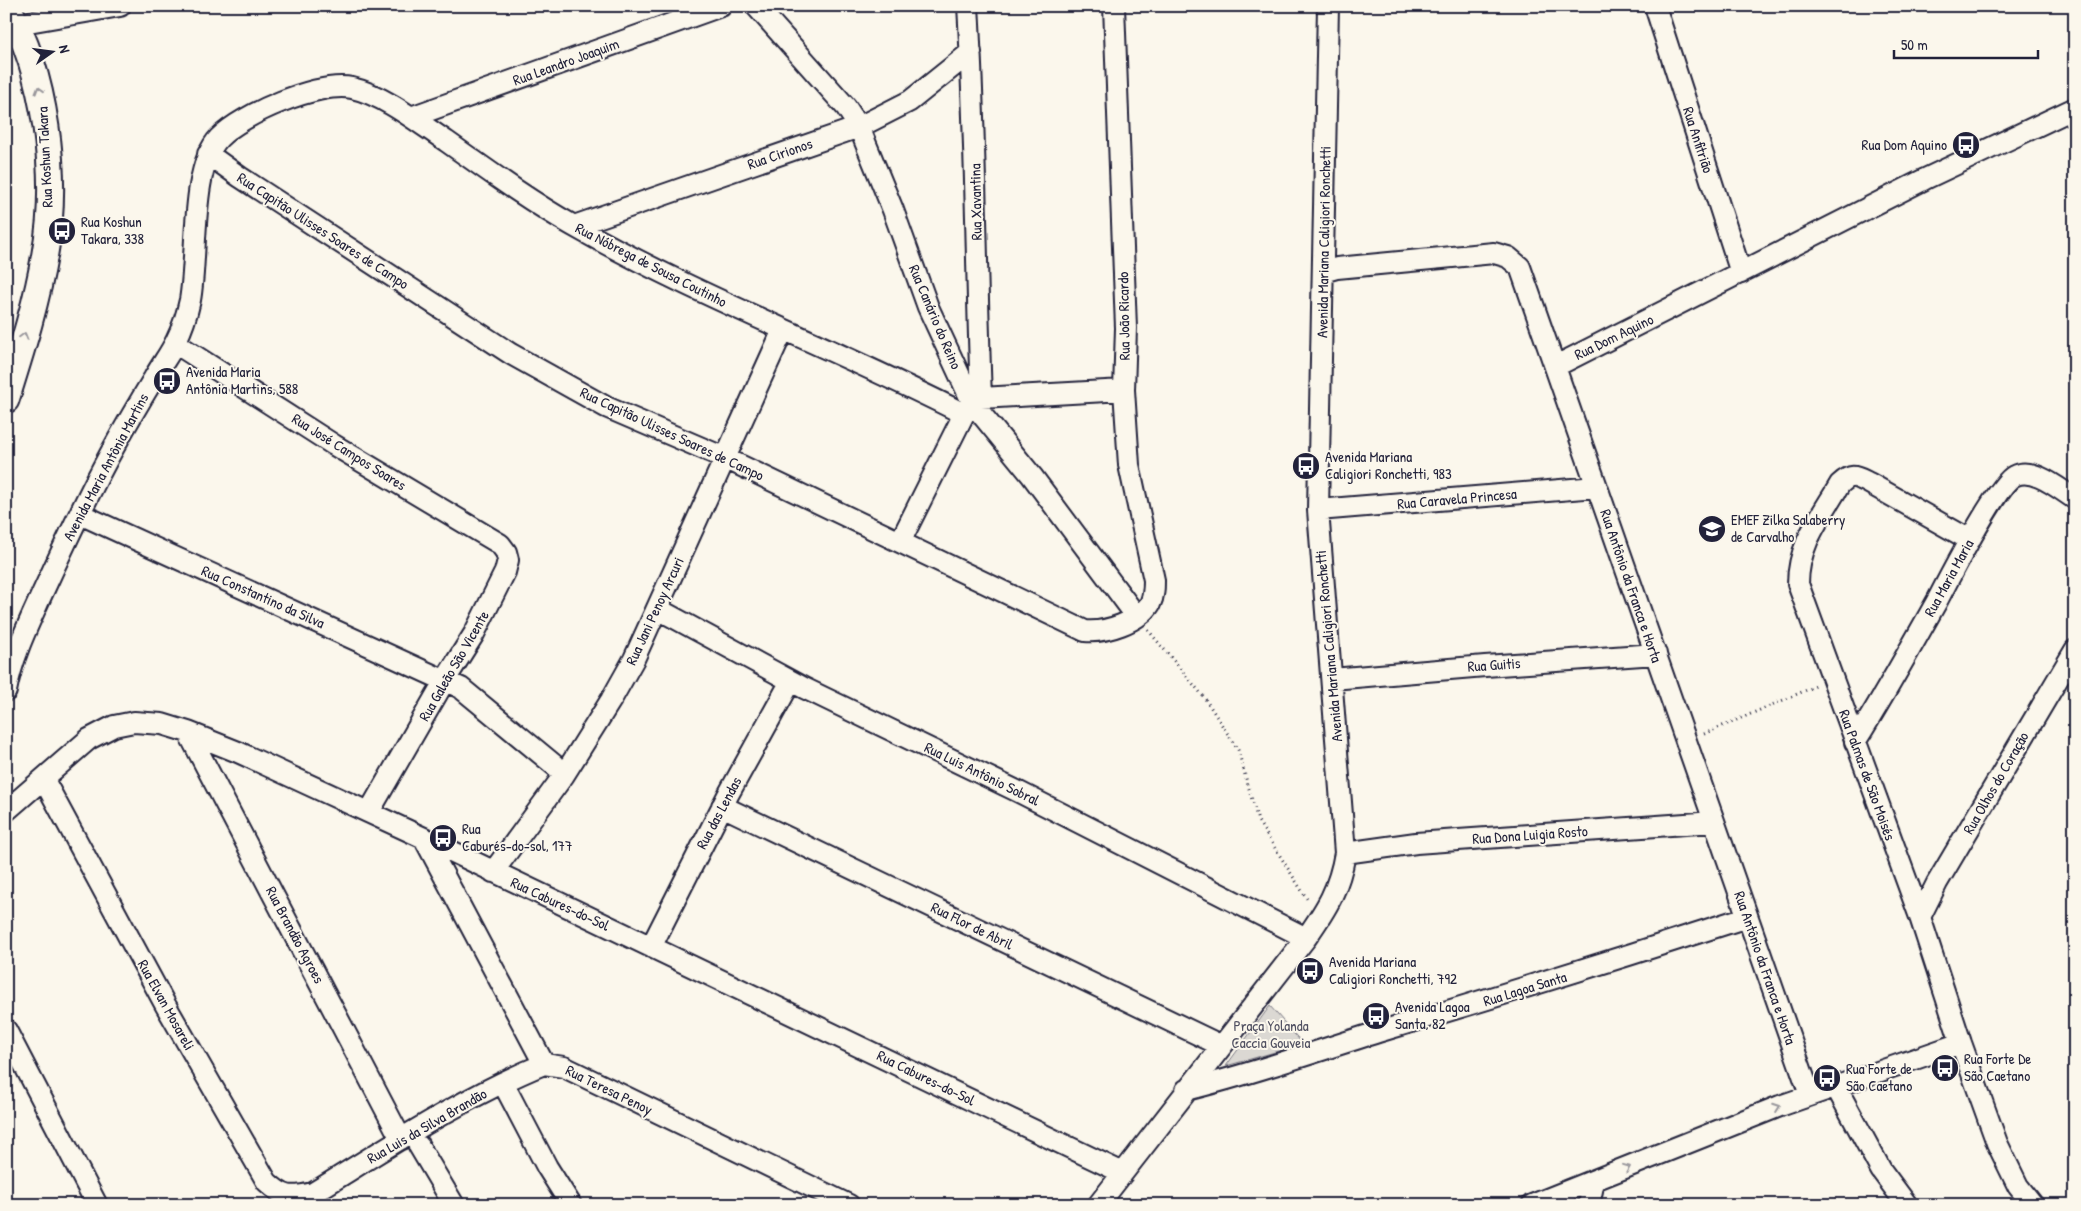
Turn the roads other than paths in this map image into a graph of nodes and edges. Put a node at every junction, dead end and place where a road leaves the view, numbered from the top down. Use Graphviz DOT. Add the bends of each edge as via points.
graph roads {
  1 [pos="120,6"];
  2 [pos="721,6"];
  3 [pos="756,6"];
  4 [pos="968,6"];
  5 [pos="1114,6"];
  6 [pos="1328,6"];
  7 [pos="1655,6"];
  8 [pos="12,15"];
  9 [pos="971,52"];
  10 [pos="2075,108"];
  11 [pos="411,117"];
  12 [pos="859,127"];
  13 [pos="208,154"];
  14 [pos="574,226"];
  15 [pos="1323,272"];
  16 [pos="1741,273"];
  17 [pos="783,330"];
  18 [pos="175,343"];
  19 [pos="1556,366"];
  20 [pos="1124,390"];
  21 [pos="6,400"];
  22 [pos="973,405"];
  23 [pos="725,458"];
  24 [pos="1596,487"];
  25 [pos="2075,499"];
  26 [pos="1318,510"];
  27 [pos="80,514"];
  28 [pos="472,527"];
  29 [pos="1970,540"];
  30 [pos="900,542"];
  31 [pos="658,609"];
  32 [pos="1137,616"];
  33 [pos="2075,650"];
  34 [pos="1656,654"];
  35 [pos="1332,679"];
  36 [pos="445,680"];
  37 [pos="791,681"];
  38 [pos="6,691"];
  39 [pos="188,732"];
  40 [pos="1855,742"];
  41 [pos="564,774"];
  42 [pos="44,780"];
  43 [pos="722,806"];
  44 [pos="6,811"];
  45 [pos="369,812"];
  46 [pos="1714,822"];
  47 [pos="424,838"];
  48 [pos="1346,853"];
  49 [pos="492,872"];
  50 [pos="1747,917"];
  51 [pos="1920,917"];
  52 [pos="1306,938"];
  53 [pos="651,947"];
  54 [pos="6,1030"];
  55 [pos="1961,1043"];
  56 [pos="1222,1046"];
  57 [pos="544,1064"];
  58 [pos="504,1082"];
  59 [pos="1836,1087"];
  60 [pos="1186,1090"];
  61 [pos="1810,1095"];
  62 [pos="410,1142"];
  63 [pos="1123,1173"];
  64 [pos="1594,1181"];
  65 [pos="313,1193"];
  66 [pos="97,1205"];
  67 [pos="454,1205"];
  68 [pos="571,1205"];
  69 [pos="849,1205"];
  70 [pos="1098,1205"];
  71 [pos="1532,1205"];
  72 [pos="1589,1205"];
  73 [pos="1907,1205"];
  74 [pos="2033,1205"];
  1 -- 8 [label="street"];
  2 -- 11 [label="street, Rua Leandro Joaquim"];
  3 -- 12 [label="street, Rua Canário do Reino" via="846,106"];
  4 -- 9 [label="street, Rua Xavantina"];
  5 -- 20 [label="street, Rua João Ricardo" via="1125,318"];
  6 -- 15 [label="street, Avenida Mariana Caligiori Ronchetti"];
  7 -- 16 [label="street, Rua Anfitrião"];
  21 -- 8 [label="main road, Rua Koshun Takara, one-way" via="46,252 50,199 42,100"];
  9 -- 12 [label="street, Rua Cirionos" via="910,101"];
  9 -- 22 [label="street, Rua Xavantina" via="977,293"];
  10 -- 16 [label="street, Rua Dom Aquino" via="1925,179"];
  11 -- 13 [label="street, Rua Nóbrega de Sousa Coutinho" via="364,92 350,87 329,87 286,99 250,117 219,138"];
  11 -- 14 [label="street, Rua Nóbrega de Sousa Coutinho"];
  12 -- 14 [label="street, Rua Cirionos"];
  12 -- 22 [label="street, Rua Canário do Reino" via="928,307"];
  13 -- 18 [label="street, Avenida Maria Antônia Martins" via="200,195 190,298 186,318"];
  13 -- 23 [label="street, Rua Capitão Ulisses Soares de Campo" via="511,354 606,407"];
  14 -- 17 [label="street, Rua Nóbrega de Sousa Coutinho"];
  15 -- 19 [label="street, Rua Antônio da Franca e Horta" via="1494,253 1508,257 1520,268"];
  15 -- 26 [label="street, Avenida Mariana Caligiori Ronchetti"];
  16 -- 19 [label="street, Rua Dom Aquino"];
  17 -- 22 [label="street, Rua Nóbrega de Sousa Coutinho"];
  17 -- 23 [label="street, Rua Jani Penoy Arcuri"];
  18 -- 27 [label="street, Avenida Maria Antônia Martins" via="112,450"];
  18 -- 28 [label="street, Rua José Campos Soares" via="334,445"];
  19 -- 24 [label="street, Rua Antônio da Franca e Horta"];
  20 -- 22 [label="street, Rua Nóbrega de Sousa Coutinho"];
  20 -- 32 [label="street, Rua João Ricardo" via="1129,464 1154,580 1150,604"];
  22 -- 30 [label="street, Rua Xavantina"];
  22 -- 32 [label="street, Rua Canário do Reino" via="1032,476"];
  23 -- 30 [label="street, Rua Capitão Ulisses Soares de Campo"];
  23 -- 31 [label="street, Rua Jani Penoy Arcuri"];
  24 -- 26 [label="street, Rua Caravela Princesa"];
  24 -- 34 [label="street, Rua Antônio da Franca e Horta"];
  25 -- 29 [label="street, Rua Maria Maria" via="2031,474 2012,476"];
  26 -- 35 [label="street, Avenida Mariana Caligiori Ronchetti"];
  27 -- 36 [label="street, Rua Constantino da Silva"];
  27 -- 38 [label="street, Avenida Maria Antônia Martins" via="21,640"];
  28 -- 36 [label="street, Rua Galeão São Vicente" via="500,544 508,560 474,634"];
  29 -- 40 [label="street, Rua Maria Maria"];
  29 -- 40 [label="street, Rua Palmas de São Moisés" via="1858,478 1848,477 1840,484 1805,543 1798,566 1798,584"];
  30 -- 32 [label="street, Rua Capitão Ulisses Soares de Campo" via="1086,631 1105,630"];
  31 -- 37 [label="street, Rua Luis Antônio Sobral"];
  31 -- 41 [label="street, Rua Jani Penoy Arcuri" via="615,692"];
  33 -- 51 [label="street, Rua Olhos do Coração"];
  34 -- 35 [label="street, Rua Guitis"];
  34 -- 46 [label="street, Rua Antônio da Franca e Horta"];
  35 -- 48 [label="street, Avenida Mariana Caligiori Ronchetti"];
  36 -- 41 [label="street, Rua Constantino da Silva" via="461,688"];
  36 -- 45 [label="street, Rua Galeão São Vicente"];
  37 -- 43 [label="street, Rua das Lendas"];
  37 -- 52 [label="street, Rua Luis Antônio Sobral" via="1046,804"];
  39 -- 42 [label="street, Rua Cabures-do-Sol" via="162,724 134,722 114,726 89,739"];
  39 -- 45 [label="street, Rua Cabures-do-Sol"];
  39 -- 62 [label="street, Rua Brandão Agroes"];
  40 -- 51 [label="street, Rua Palmas de São Moisés"];
  41 -- 49 [label="street, Rua Jani Penoy Arcuri"];
  42 -- 44 [label="street, Rua Cabures-do-Sol"];
  42 -- 65 [label="street, Rua Elvan Mosareli" via="166,1006 267,1182 279,1193 290,1197"];
  43 -- 53 [label="street, Rua das Lendas"];
  43 -- 56 [label="street, Rua Flor de Abril"];
  45 -- 47 [label="street, Rua Cabures-do-Sol"];
  46 -- 48 [label="street, Rua Dona Luigia Rosto" via="1416,843"];
  46 -- 50 [label="street, Rua Antônio da Franca e Horta"];
  47 -- 49 [label="street, Rua Cabures-do-Sol"];
  47 -- 57 [label="street"];
  48 -- 52 [label="street, Avenida Mariana Caligiori Ronchetti" via="1338,886"];
  49 -- 53 [label="street, Rua Cabures-do-Sol"];
  50 -- 60 [label="street, Rua Lagoa Santa" via="1239,1078"];
  50 -- 61 [label="street, Rua Antônio da Franca e Horta"];
  51 -- 55 [label="street, Rua Palmas de São Moisés"];
  52 -- 56 [label="street, Avenida Mariana Caligiori Ronchetti"];
  53 -- 63 [label="street, Rua Cabures-do-Sol"];
  54 -- 66 [label="street"];
  55 -- 59 [label="street"];
  55 -- 74 [label="street, Rua Palmas de São Moisés" via="2006,1165"];
  56 -- 60 [label="street, Avenida Mariana Caligiori Ronchetti"];
  57 -- 58 [label="street, Rua Luis da Silva Brandão"];
  57 -- 69 [label="street, Rua Teresa Penoy" via="564,1067"];
  58 -- 62 [label="street, Rua Luis da Silva Brandão"];
  58 -- 68 [label="street" via="522,1121"];
  59 -- 61 [label="street"];
  59 -- 73 [label="street" via="1881,1170"];
  60 -- 63 [label="street, Avenida Mariana Caligiori Ronchetti"];
  64 -- 61 [label="street, one-way"];
  62 -- 65 [label="street, Rua Luis da Silva Brandão"];
  62 -- 67 [label="street, Rua Brandão Agroes"];
  63 -- 70 [label="street, Avenida Mariana Caligiori Ronchetti"];
  64 -- 71 [label="street"];
  64 -- 72 [label="street"];
}
